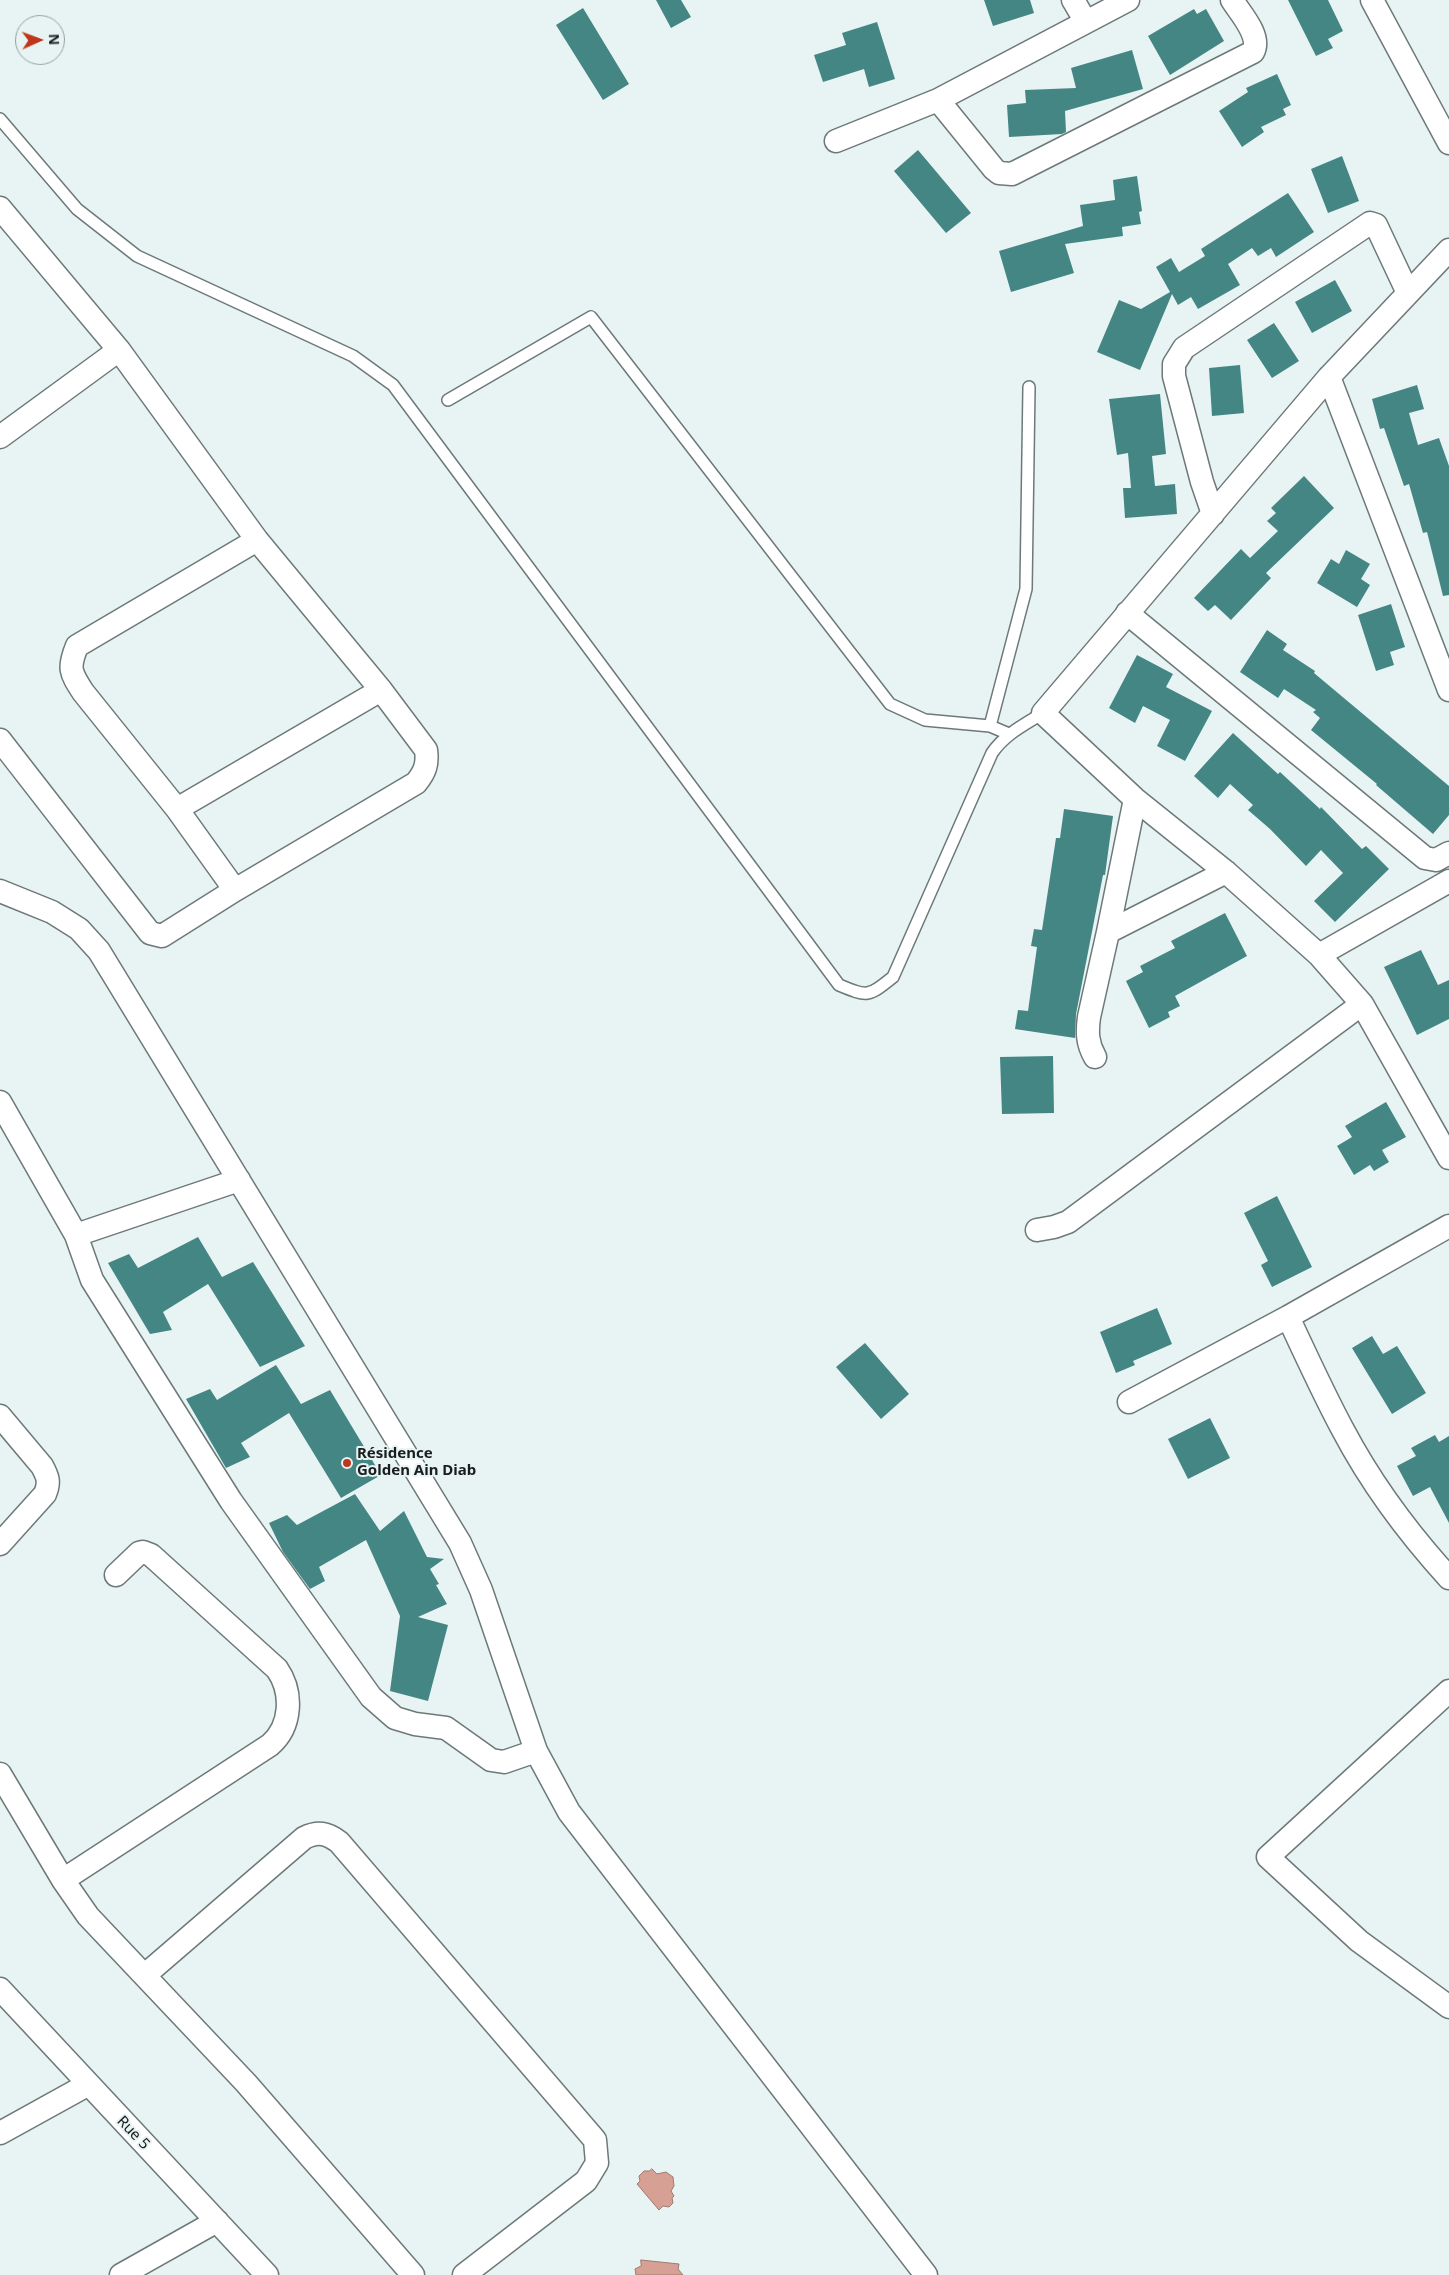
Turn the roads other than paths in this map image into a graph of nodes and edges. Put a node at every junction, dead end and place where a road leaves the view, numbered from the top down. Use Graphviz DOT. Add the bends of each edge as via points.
graph roads {
  1 [pos="1073,0"];
  2 [pos="1128,0"];
  3 [pos="1232,0"];
  4 [pos="1372,0"];
  5 [pos="1086,22"];
  6 [pos="938,100"];
  7 [pos="0,119"];
  8 [pos="836,142"];
  9 [pos="1449,143"];
  10 [pos="0,208"];
  11 [pos="1449,250"];
  12 [pos="1408,293"];
  13 [pos="119,350"];
  14 [pos="1329,377"];
  15 [pos="1029,388"];
  16 [pos="448,400"];
  17 [pos="0,437"];
  18 [pos="1213,514"];
  19 [pos="258,540"];
  20 [pos="1127,613"];
  21 [pos="381,690"];
  22 [pos="1449,690"];
  23 [pos="1043,713"];
  24 [pos="990,726"];
  25 [pos="1009,734"];
  26 [pos="0,740"];
  27 [pos="1135,799"];
  28 [pos="177,809"];
  29 [pos="1449,853"];
  30 [pos="1226,872"];
  31 [pos="1449,881"];
  32 [pos="235,890"];
  33 [pos="0,891"];
  34 [pos="1108,932"];
  35 [pos="1319,955"];
  36 [pos="1362,1004"];
  37 [pos="1095,1057"];
  38 [pos="0,1102"];
  39 [pos="1449,1158"];
  40 [pos="239,1180"];
  41 [pos="1449,1226"];
  42 [pos="1037,1230"];
  43 [pos="76,1235"];
  44 [pos="1288,1317"];
  45 [pos="1128,1402"];
  46 [pos="0,1416"];
  47 [pos="0,1544"];
  48 [pos="116,1574"];
  49 [pos="1449,1578"];
  50 [pos="1449,1691"];
  51 [pos="536,1751"];
  52 [pos="0,1774"];
  53 [pos="63,1880"];
  54 [pos="145,1975"];
  55 [pos="0,1990"];
  56 [pos="1449,2007"];
  57 [pos="87,2084"];
  58 [pos="0,2133"];
  59 [pos="217,2221"];
  60 [pos="121,2275"];
  61 [pos="267,2275"];
  62 [pos="412,2275"];
  63 [pos="464,2275"];
  64 [pos="926,2275"];
  1 -- 5 [label="street"];
  2 -- 5 [label="street"];
  3 -- 6 [label="street" via="1254,35 1256,42 1252,52 1012,174 999,173 994,169"];
  4 -- 9 [label="street"];
  5 -- 6 [label="street"];
  6 -- 8 [label="street"];
  7 -- 25 [label="lane" via="77,209 137,256 353,356 393,385 839,985 860,994 874,992 893,977 992,753"];
  10 -- 13 [label="street"];
  11 -- 12 [label="street"];
  12 -- 14 [label="street"];
  12 -- 18 [label="street" via="1376,225 1370,223 1184,348 1174,364 1174,376"];
  13 -- 17 [label="street"];
  13 -- 19 [label="street"];
  14 -- 18 [label="street"];
  14 -- 22 [label="street"];
  15 -- 24 [label="lane" via="1026,589"];
  16 -- 24 [label="lane" via="591,317 890,704 925,720"];
  18 -- 20 [label="street"];
  19 -- 21 [label="street"];
  19 -- 28 [label="street" via="77,646 70,662 71,674 83,692"];
  20 -- 23 [label="street"];
  20 -- 29 [label="street" via="1425,858 1436,860"];
  21 -- 28 [label="street"];
  21 -- 32 [label="street" via="426,750 428,762 424,774 416,783"];
  23 -- 25 [label="lane"];
  23 -- 27 [label="street"];
  24 -- 25 [label="lane"];
  26 -- 32 [label="street" via="150,933 162,936"];
  27 -- 30 [label="street"];
  27 -- 34 [label="street"];
  28 -- 32 [label="street"];
  30 -- 34 [label="street"];
  30 -- 35 [label="street"];
  31 -- 35 [label="street"];
  33 -- 40 [label="street" via="52,912 79,929 99,951"];
  34 -- 37 [label="street" via="1087,1031 1088,1046"];
  35 -- 36 [label="street"];
  36 -- 39 [label="street"];
  36 -- 42 [label="street" via="1068,1222"];
  38 -- 43 [label="street"];
  40 -- 43 [label="street"];
  40 -- 51 [label="street" via="460,1543 481,1590"];
  41 -- 44 [label="street"];
  43 -- 51 [label="street" via="92,1280 231,1501 370,1697 395,1718 446,1728 498,1762"];
  44 -- 45 [label="street"];
  44 -- 49 [label="street" via="1342,1430 1383,1494"];
  46 -- 47 [label="street" via="42,1466 49,1484 45,1494"];
  48 -- 53 [label="street" via="139,1554 151,1555 277,1669 287,1691 287,1717 281,1733 270,1745"];
  50 -- 56 [label="street" via="1268,1857 1359,1941"];
  51 -- 64 [label="street" via="587,1838"];
  52 -- 53 [label="street"];
  53 -- 54 [label="street" via="88,1916"];
  54 -- 62 [label="street" via="246,2083"];
  54 -- 63 [label="street" via="304,1838 322,1833 339,1842 595,2140 597,2163 586,2181"];
  55 -- 57 [label="street, Rue 5"];
  57 -- 58 [label="street"];
  57 -- 59 [label="street, Rue 5"];
  59 -- 60 [label="street"];
  59 -- 61 [label="street, Rue 5"];
}
